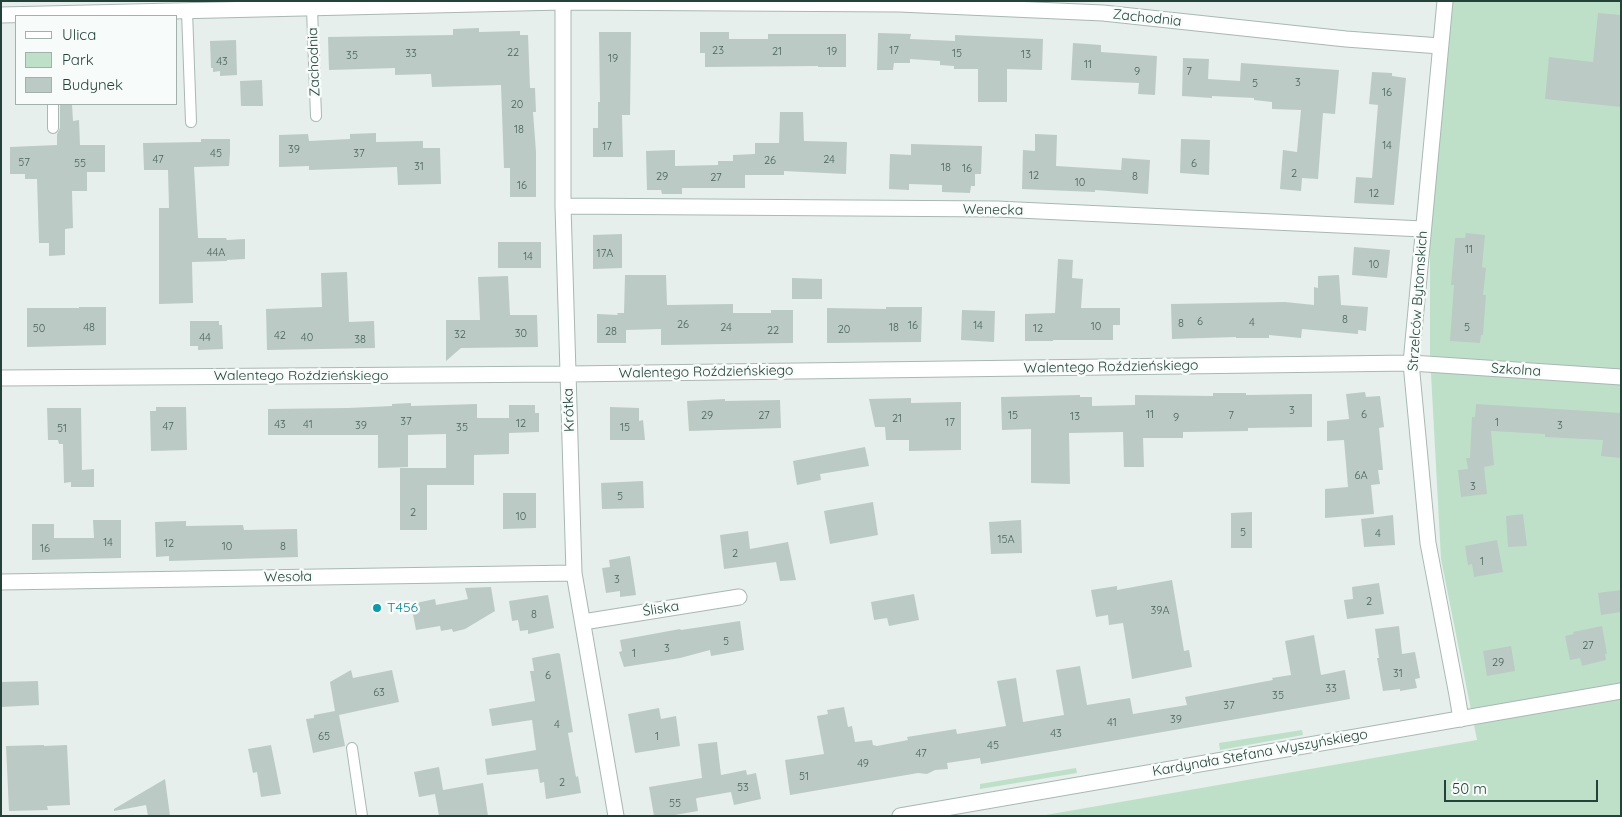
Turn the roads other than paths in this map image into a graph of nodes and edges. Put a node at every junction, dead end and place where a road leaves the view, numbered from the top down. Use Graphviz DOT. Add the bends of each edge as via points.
graph roads {
  1 [pos="1445,1"];
  2 [pos="563,2"];
  3 [pos="312,9"];
  4 [pos="187,11"];
  5 [pos="1,15"];
  6 [pos="50,15"];
  7 [pos="1440,46"];
  8 [pos="53,105"];
  9 [pos="316,116"];
  10 [pos="191,122"];
  11 [pos="53,128"];
  12 [pos="563,206"];
  13 [pos="1423,229"];
  14 [pos="1411,363"];
  15 [pos="568,374"];
  16 [pos="1621,377"];
  17 [pos="1,378"];
  18 [pos="574,573"];
  19 [pos="1,582"];
  20 [pos="739,597"];
  21 [pos="583,622"];
  22 [pos="1621,691"];
  23 [pos="1461,719"];
  24 [pos="352,748"];
  25 [pos="362,816"];
  26 [pos="616,816"];
  27 [pos="900,816"];
  1 -- 7 [label="street, Strzelców Bytomskich"];
  2 -- 3 [label="street, Zachodnia"];
  2 -- 7 [label="street, Zachodnia" via="899,4 1083,12"];
  2 -- 12 [label="street, Krótka"];
  3 -- 4 [label="street, Zachodnia"];
  3 -- 9 [label="lane, Zachodnia"];
  4 -- 6 [label="street, Zachodnia"];
  4 -- 10 [label="lane"];
  5 -- 6 [label="street, Zachodnia"];
  7 -- 13 [label="street, Strzelców Bytomskich"];
  8 -- 11 [label="lane"];
  12 -- 13 [label="street, Wenecka" via="997,209"];
  12 -- 15 [label="street, Krótka"];
  13 -- 14 [label="street, Strzelców Bytomskich"];
  14 -- 15 [label="street, Walentego Roździeńskiego"];
  14 -- 16 [label="street, Szkolna"];
  14 -- 23 [label="street, Strzelców Bytomskich" via="1428,543"];
  15 -- 17 [label="street, Walentego Roździeńskiego"];
  15 -- 18 [label="street, Krótka"];
  18 -- 19 [label="street, Wesoła"];
  18 -- 21 [label="street, Krótka"];
  20 -- 21 [label="street, Śliska"];
  21 -- 26 [label="street, Krótka"];
  22 -- 23 [label="street, Kardynała Stefana Wyszyńskiego"];
  23 -- 27 [label="street, Kardynała Stefana Wyszyńskiego"];
  24 -- 25 [label="lane"];
}
